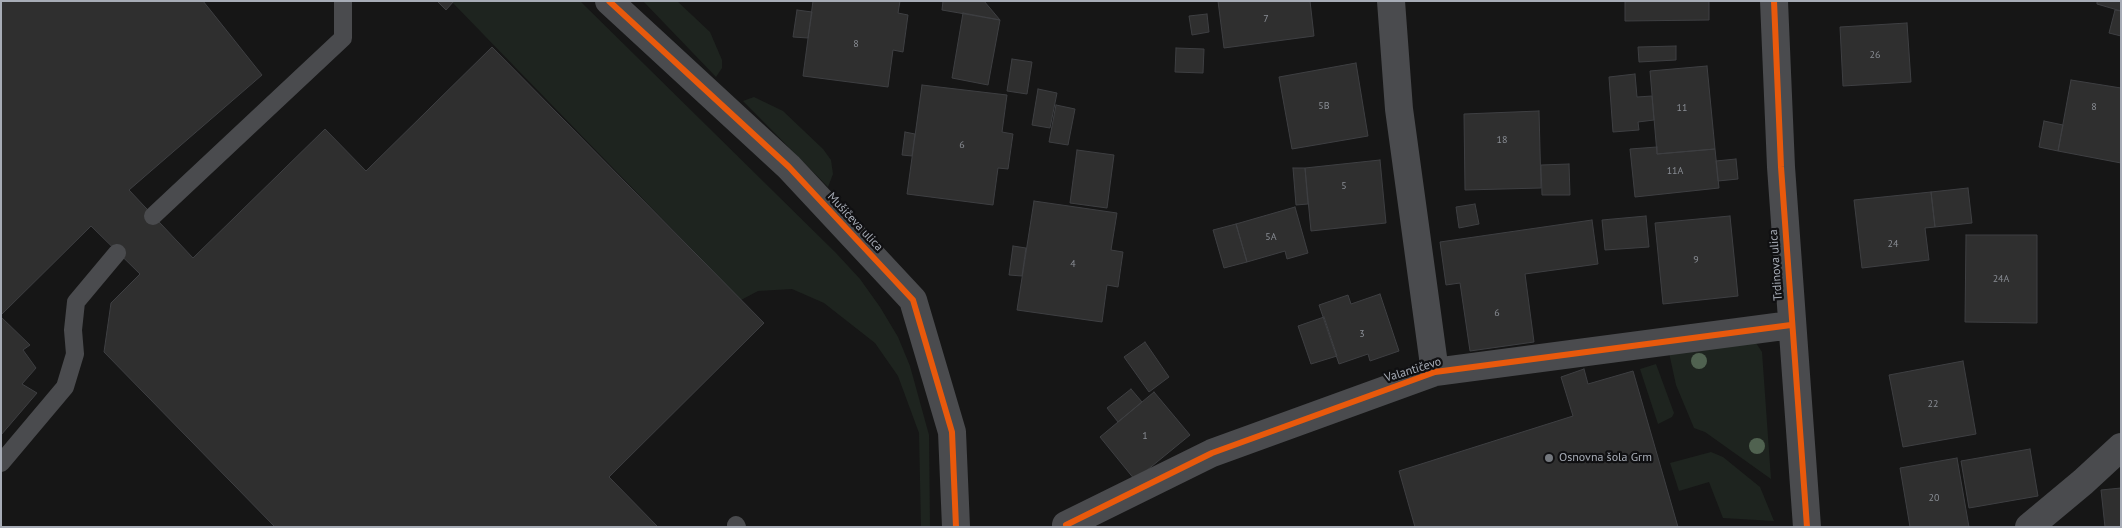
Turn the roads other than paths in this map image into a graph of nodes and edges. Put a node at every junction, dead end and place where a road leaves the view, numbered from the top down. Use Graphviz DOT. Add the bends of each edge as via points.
graph roads {
  1 [pos="343,1"];
  2 [pos="609,1"];
  3 [pos="1391,1"];
  4 [pos="1774,1"];
  5 [pos="153,216"];
  6 [pos="117,252"];
  7 [pos="1791,325"];
  8 [pos="1435,372"];
  9 [pos="2121,447"];
  10 [pos="1,463"];
  11 [pos="1066,525"];
  12 [pos="956,527"];
  13 [pos="1807,527"];
  14 [pos="2029,527"];
  1 -- 5 [label="lane" via="343,38"];
  2 -- 12 [label="street, Mušičeva ulica" via="789,167 913,300 952,432"];
  3 -- 8 [label="street, Valantičevo" via="1399,109"];
  4 -- 7 [label="street, Trdinova ulica"];
  6 -- 10 [label="lane" via="76,302 75,354 65,387"];
  7 -- 8 [label="street, Valantičevo"];
  7 -- 13 [label="street, Trdinova ulica"];
  8 -- 11 [label="street, Valantičevo" via="1212,453"];
  9 -- 14 [label="street"];
}
